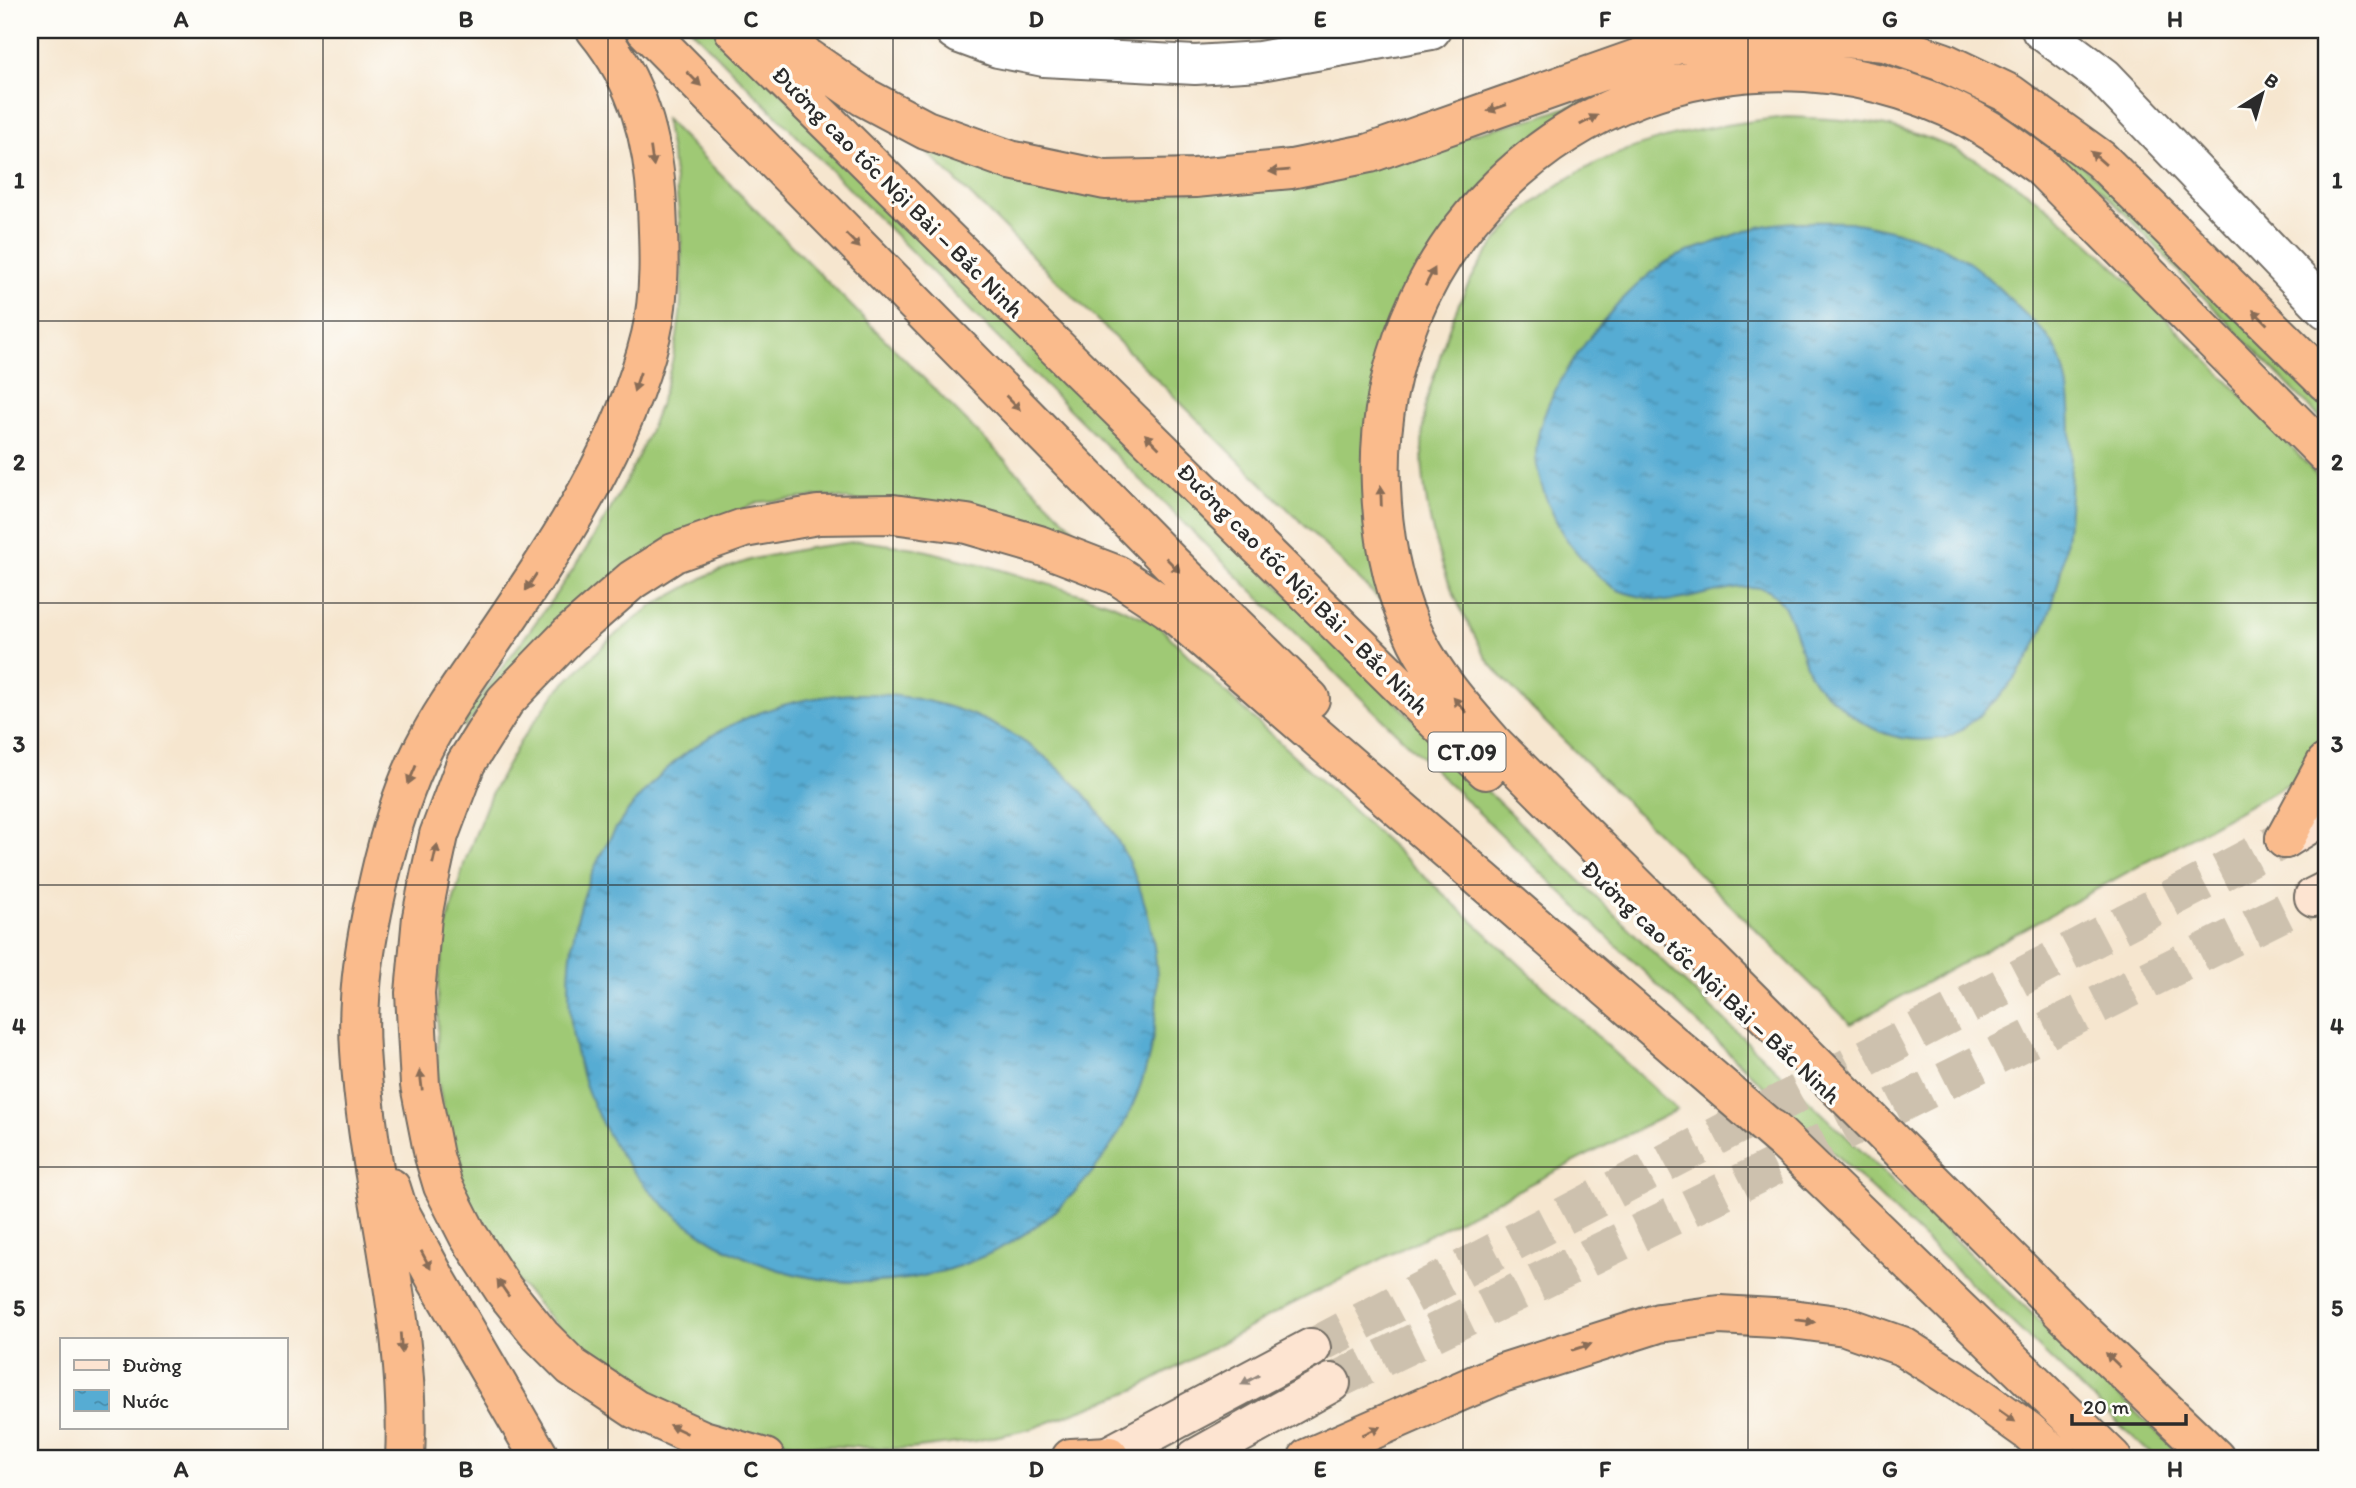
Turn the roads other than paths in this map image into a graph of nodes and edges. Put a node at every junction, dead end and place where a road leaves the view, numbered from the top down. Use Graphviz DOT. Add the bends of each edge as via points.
graph roads {
  1 [pos="596,30"];
  2 [pos="646,30"];
  3 [pos="734,30"];
  4 [pos="779,30"];
  5 [pos="954,30"];
  6 [pos="1431,30"];
  7 [pos="2041,30"];
  8 [pos="2326,309"];
  9 [pos="2313,366"];
  10 [pos="2326,382"];
  11 [pos="2259,386"];
  12 [pos="2326,454"];
  13 [pos="2326,474"];
  14 [pos="2326,763"];
  15 [pos="2326,814"];
  16 [pos="2285,839"];
  17 [pos="370,1130"];
  18 [pos="1790,1146"];
  19 [pos="2078,1327"];
  20 [pos="1311,1348"];
  21 [pos="1331,1383"];
  22 [pos="1106,1457"];
  23 [pos="405,1458"];
  24 [pos="540,1458"];
  25 [pos="765,1458"];
  26 [pos="1071,1458"];
  27 [pos="1196,1458"];
  28 [pos="1308,1458"];
  29 [pos="2059,1458"];
  30 [pos="2112,1458"];
  31 [pos="2215,1458"];
  1 -- 17 [label="highway, one-way" via="632,84 649,134 660,274 652,332 638,381 598,476 451,699 424,747 390,834 360,1002 360,1050"];
  2 -- 18 [label="highway, CT.09, one-way" via="1170,562 1446,833"];
  19 -- 3 [label="highway, Đường cao tốc Nội Bài – Bắc Ninh / CT.09, one-way" via="1484,768"];
  9 -- 4 [label="highway, one-way" via="2100,159 2067,133 2010,94 1943,62 1885,42 1744,35 1676,46 1370,153 1291,169 1105,180 1010,160 926,130 864,97 806,57"];
  5 -- 6 [label="street" via="998,48 1044,57 1195,65 1260,61"];
  7 -- 8 [label="street" via="2104,78"];
  9 -- 10 [label="highway"];
  11 -- 12 [label="highway"];
  11 -- 13 [label="highway"];
  19 -- 11 [label="highway, one-way" via="1493,743 1448,691 1417,640 1394,580 1382,518 1380,454 1387,390 1405,329 1432,272 1469,219 1512,173 1563,134 1632,100 1680,83 1743,72 1807,72 1870,81 1919,97 1988,129 2040,166"];
  14 -- 16 [label="highway"];
  15 -- 16 [label="main road"];
  17 -- 23 [label="highway, one-way" via="400,1328"];
  17 -- 24 [label="highway, one-way" via="397,1208"];
  25 -- 18 [label="highway, one-way" via="703,1440 635,1409 572,1367 504,1290 468,1235 443,1186 434,1156 421,1084 415,993 422,917 439,835 466,763 505,701 632,580 674,553 744,528 818,515 893,514 967,524 1117,575 1169,608"];
  18 -- 30 [label="highway, CT.09"];
  31 -- 19 [label="highway, Đường cao tốc Nội Bài – Bắc Ninh / CT.09, one-way"];
  20 -- 22 [label="main road, one-way"];
  21 -- 27 [label="main road"];
  22 -- 26 [label="highway"];
  28 -- 29 [label="highway, one-way" via="1502,1373 1659,1323 1719,1315 1845,1326 1902,1346 2028,1431"];
}
